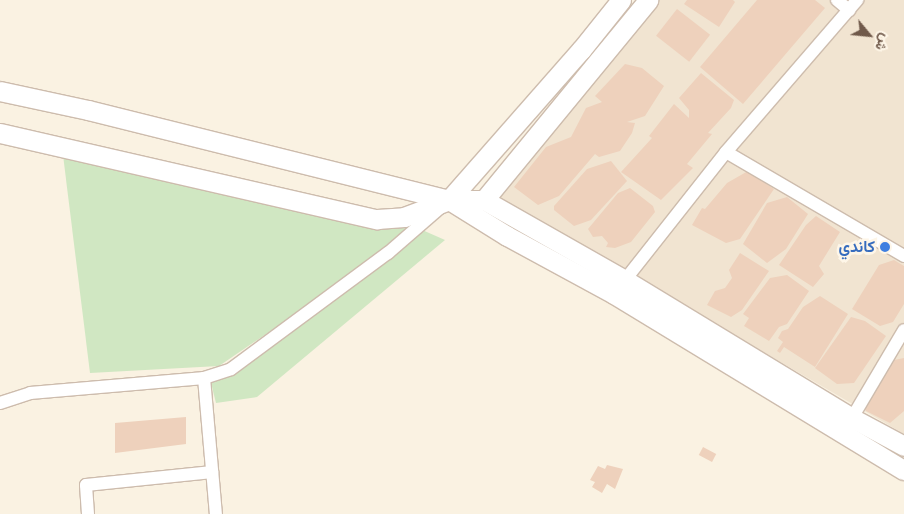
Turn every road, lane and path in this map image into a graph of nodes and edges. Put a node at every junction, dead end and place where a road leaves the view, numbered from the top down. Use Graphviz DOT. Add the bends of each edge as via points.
graph roads {
  1 [pos="621,0"];
  2 [pos="648,0"];
  3 [pos="837,0"];
  4 [pos="857,0"];
  5 [pos="849,10"];
  6 [pos="0,91"];
  7 [pos="0,133"];
  8 [pos="726,152"];
  9 [pos="449,200"];
  10 [pos="484,200"];
  11 [pos="904,256"];
  12 [pos="625,280"];
  13 [pos="904,330"];
  14 [pos="204,378"];
  15 [pos="0,403"];
  16 [pos="852,418"];
  17 [pos="904,446"];
  18 [pos="904,470"];
  19 [pos="212,472"];
  20 [pos="88,514"];
  21 [pos="216,514"];
  1 -- 9 [label="main road"];
  2 -- 10 [label="main road"];
  3 -- 5 [label="street"];
  4 -- 5 [label="street"];
  5 -- 8 [label="street"];
  6 -- 9 [label="main road"];
  7 -- 9 [label="main road" via="377,219 404,217"];
  8 -- 11 [label="street"];
  8 -- 12 [label="street"];
  9 -- 10 [label="main road"];
  9 -- 14 [label="street" via="388,253 231,369"];
  9 -- 18 [label="main road" via="506,236 614,294"];
  10 -- 12 [label="main road"];
  12 -- 16 [label="main road"];
  13 -- 16 [label="street"];
  14 -- 15 [label="street" via="30,393"];
  14 -- 19 [label="street"];
  16 -- 17 [label="main road"];
  19 -- 20 [label="street" via="86,485"];
  19 -- 21 [label="street"];
}
